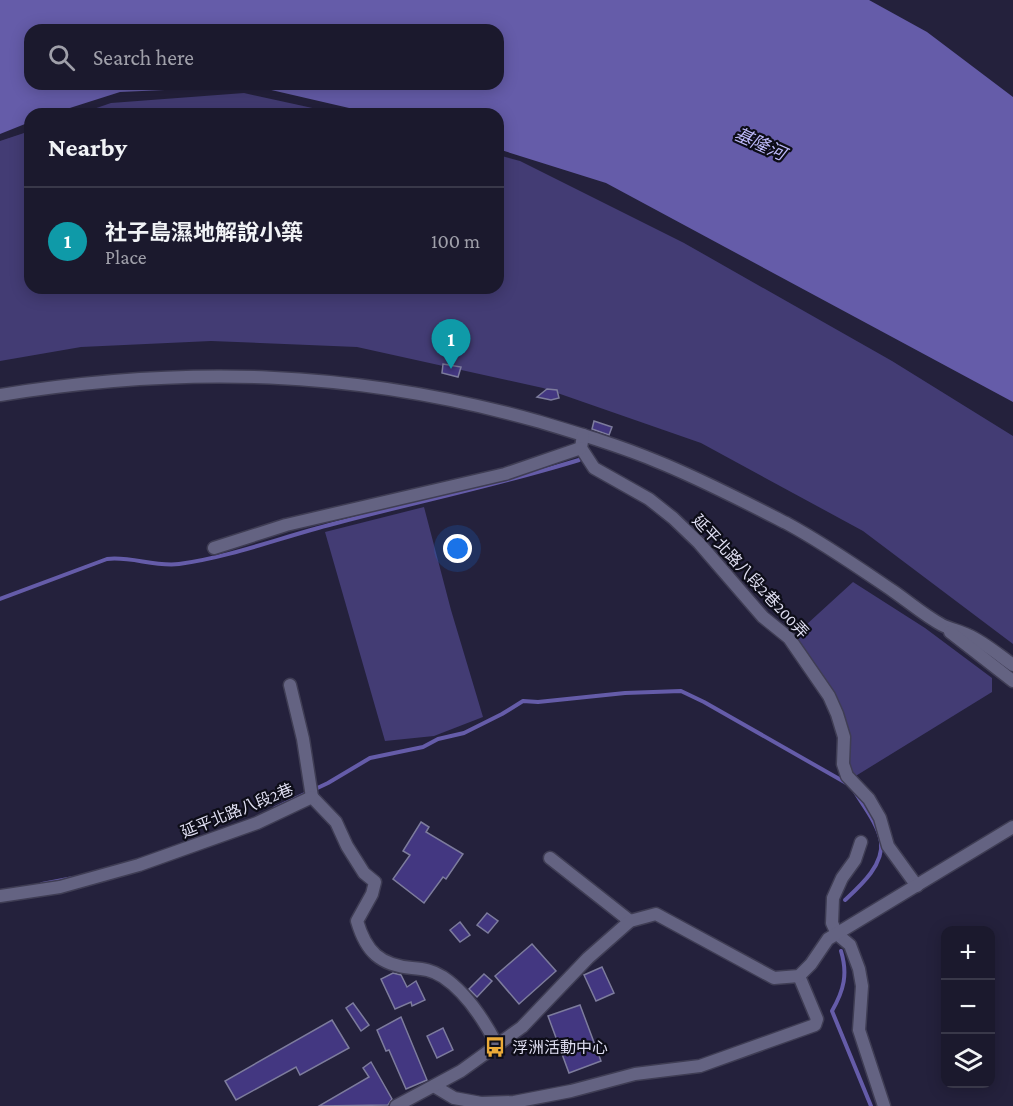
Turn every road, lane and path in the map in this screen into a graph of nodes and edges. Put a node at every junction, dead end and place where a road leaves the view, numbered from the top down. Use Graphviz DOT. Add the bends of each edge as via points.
graph roads {
  1 [pos="0,395"];
  2 [pos="583,435"];
  3 [pos="581,448"];
  4 [pos="214,548"];
  5 [pos="942,625"];
  6 [pos="1013,665"];
  7 [pos="1013,681"];
  8 [pos="290,685"];
  9 [pos="312,797"];
  10 [pos="1013,827"];
  11 [pos="861,842"];
  12 [pos="550,858"];
  13 [pos="917,886"];
  14 [pos="0,896"];
  15 [pos="630,921"];
  16 [pos="837,934"];
  17 [pos="799,976"];
  18 [pos="497,1045"];
  19 [pos="434,1086"];
  20 [pos="396,1106"];
  21 [pos="884,1106"];
  1 -- 2 [label="street" via="129,379 265,376 413,392 483,406"];
  2 -- 3 [label="street"];
  2 -- 5 [label="street" via="655,460 789,525"];
  3 -- 4 [label="street" via="505,474 286,525"];
  3 -- 13 [label="street, 延平北路八段2巷200弄" via="594,468 649,498 673,518 763,617 789,638 837,714 844,737 843,764 847,776 869,799 880,818 888,846"];
  5 -- 6 [label="street" via="968,635"];
  5 -- 7 [label="street"];
  8 -- 9 [label="street"];
  9 -- 14 [label="street, 延平北路八段2巷" via="257,823 175,853 60,887"];
  9 -- 18 [label="street, 延平北路八段2巷" via="336,822 346,846 375,882 357,921 371,952 383,961 428,969 444,977 482,1017"];
  10 -- 13 [label="street"];
  11 -- 16 [label="street" via="833,898 832,923"];
  12 -- 15 [label="street"];
  13 -- 16 [label="street"];
  15 -- 17 [label="street" via="656,914 774,978"];
  15 -- 18 [label="street" via="588,958 522,1027"];
  16 -- 17 [label="street" via="828,939"];
  16 -- 21 [label="street" via="850,945 860,969 859,1030"];
  17 -- 19 [label="street" via="817,1019 815,1025 700,1066 635,1074 571,1092 514,1102 454,1098"];
  18 -- 19 [label="street"];
  19 -- 20 [label="street"];
}
